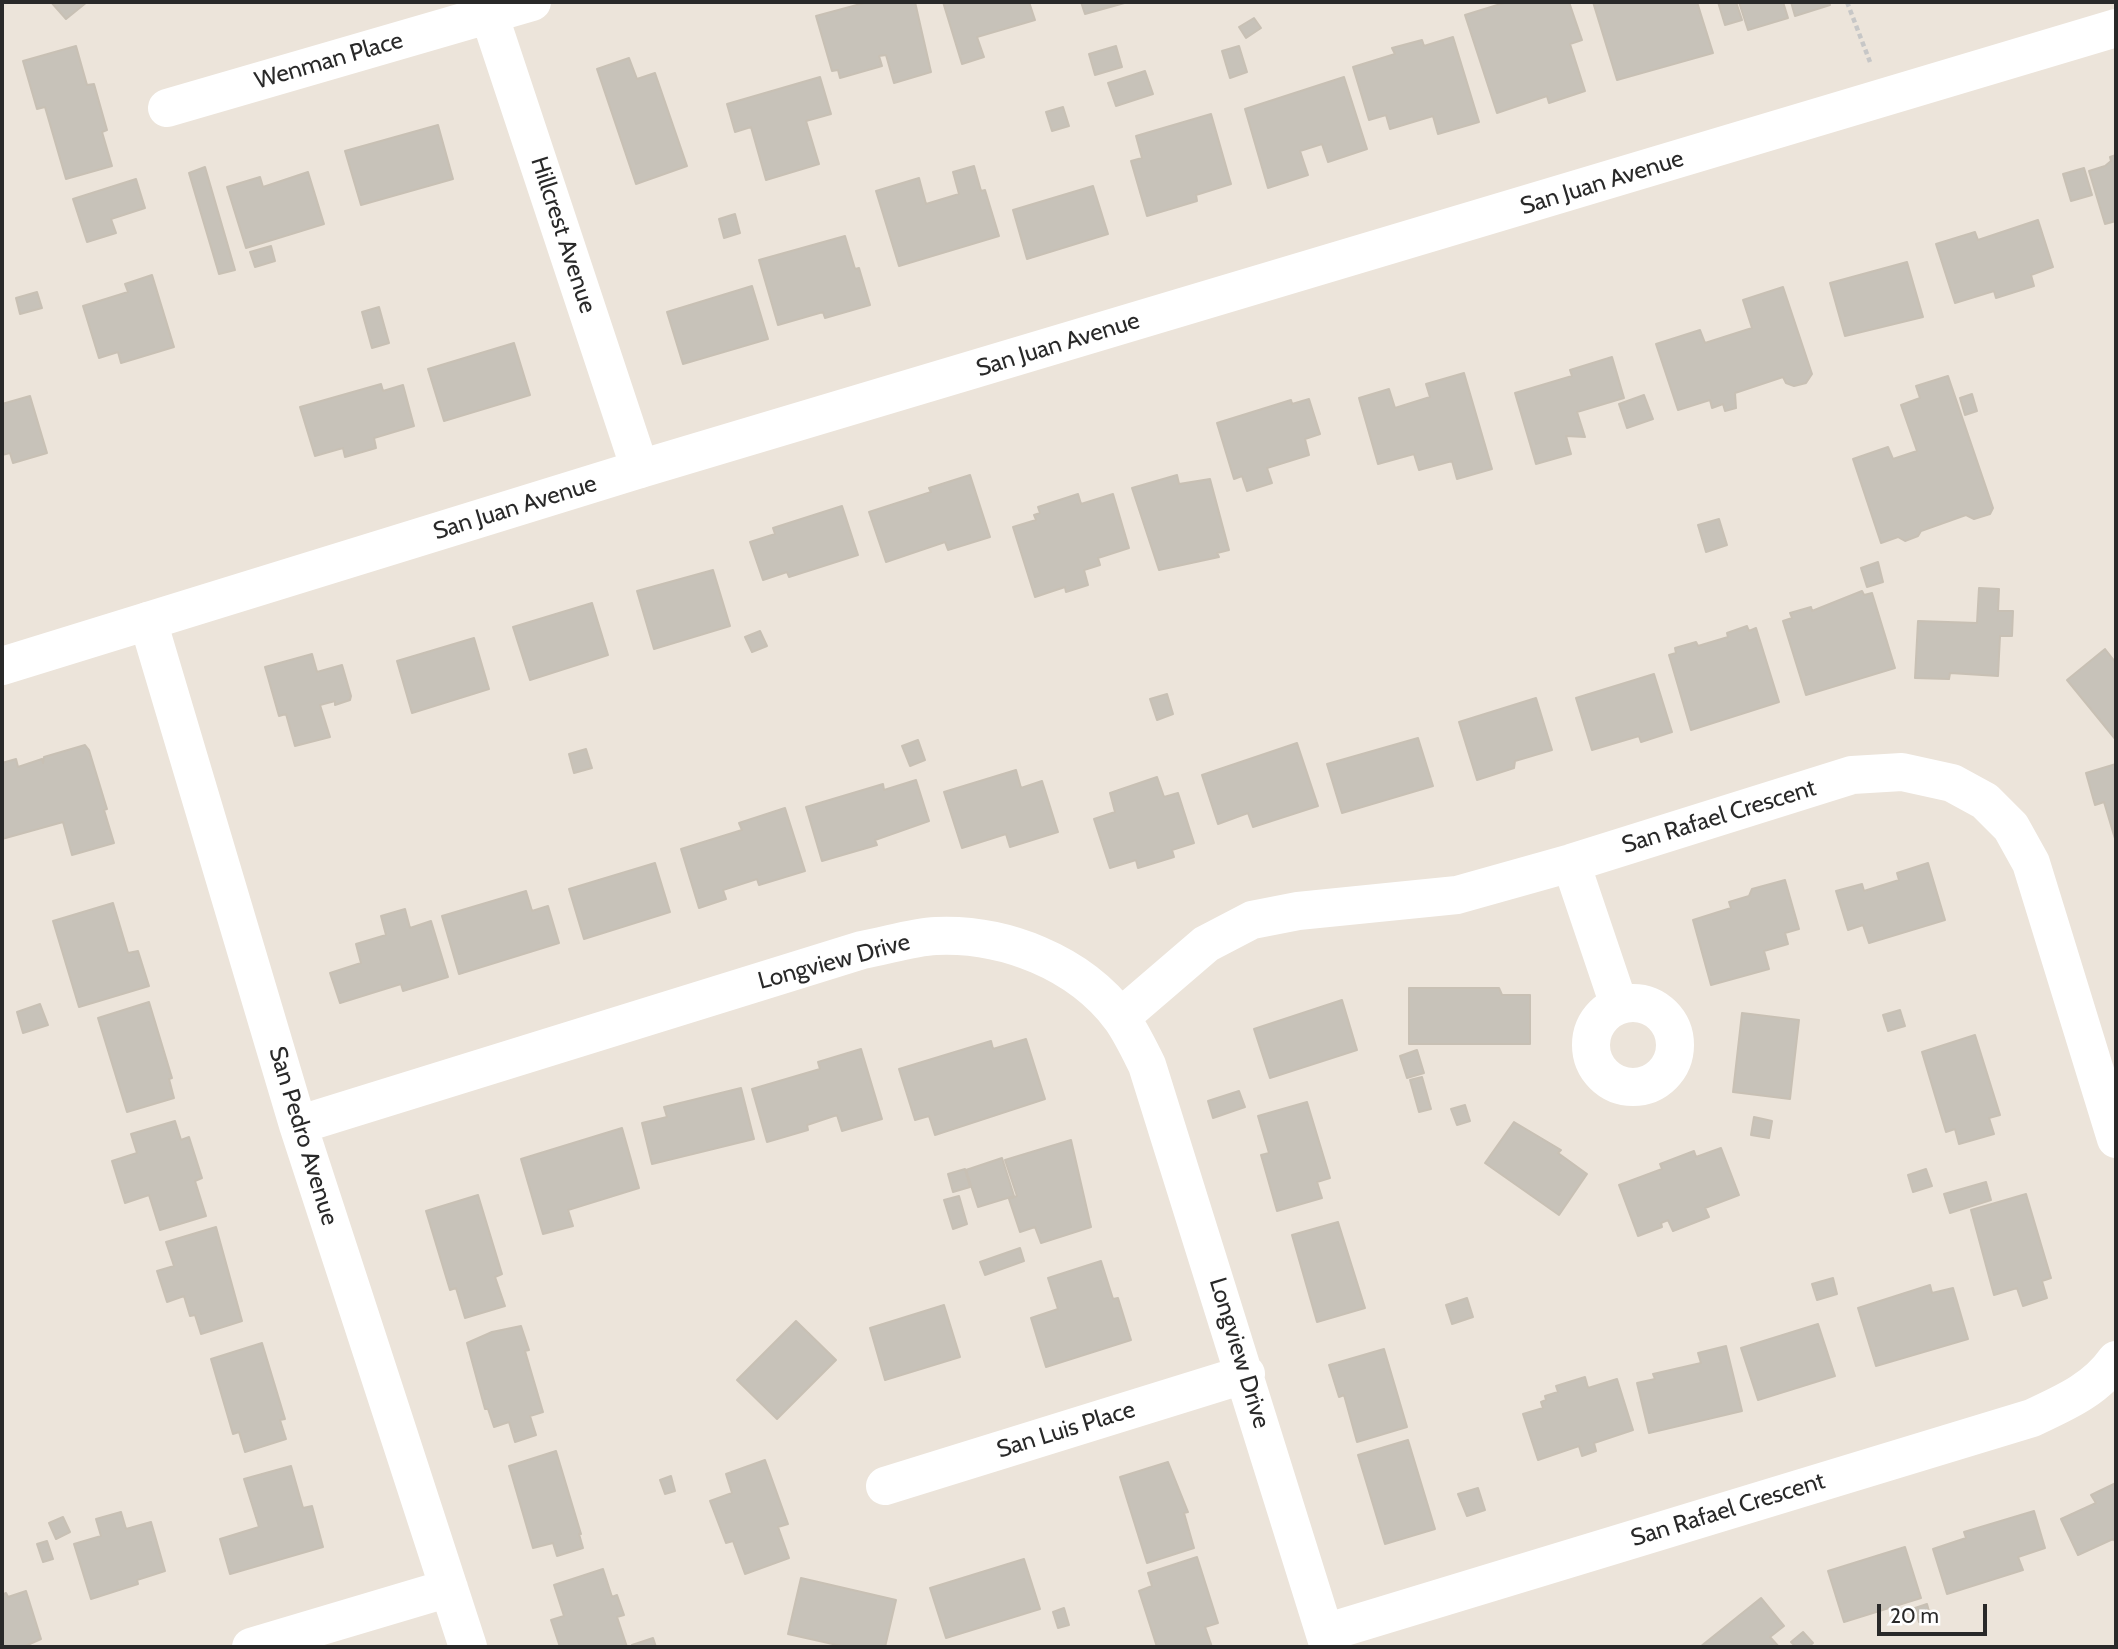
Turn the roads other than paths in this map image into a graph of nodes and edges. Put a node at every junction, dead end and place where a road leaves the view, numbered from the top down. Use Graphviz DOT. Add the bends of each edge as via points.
graph roads {
  1 [pos="532,2"];
  2 [pos="488,8"];
  3 [pos="2116,28"];
  4 [pos="167,108"];
  5 [pos="640,469"];
  6 [pos="148,621"];
  7 [pos="2,666"];
  8 [pos="1571,863"];
  9 [pos="1619,1005"];
  10 [pos="1121,1017"];
  11 [pos="298,1125"];
  12 [pos="2116,1139"];
  13 [pos="2116,1360"];
  14 [pos="1246,1374"];
  15 [pos="885,1486"];
  16 [pos="449,1588"];
  17 [pos="1327,1640"];
  18 [pos="251,1647"];
  19 [pos="468,1647"];
  1 -- 2 [label="street, Wenman Place"];
  2 -- 4 [label="street, Wenman Place"];
  2 -- 5 [label="street, Hillcrest Avenue"];
  3 -- 5 [label="street, San Juan Avenue"];
  5 -- 6 [label="street, San Juan Avenue"];
  6 -- 7 [label="street, San Juan Avenue"];
  6 -- 11 [label="street, San Pedro Avenue"];
  8 -- 9 [label="street"];
  8 -- 10 [label="street, San Rafael Crescent" via="1457,895 1252,920 1206,944"];
  8 -- 12 [label="street, San Rafael Crescent" via="1852,775 1902,772 1952,783 1985,801 2011,827 2031,863"];
  10 -- 11 [label="street, Longview Drive" via="1082,980 1032,951 987,938 934,936 862,950"];
  10 -- 14 [label="street, Longview Drive" via="1147,1065"];
  11 -- 16 [label="street, San Pedro Avenue"];
  13 -- 17 [label="street, San Rafael Crescent" via="2105,1376 2071,1400 2032,1418"];
  14 -- 15 [label="street, San Luis Place"];
  14 -- 17 [label="street, Longview Drive"];
  16 -- 18 [label="street"];
  16 -- 19 [label="street, San Pedro Avenue"];
}
